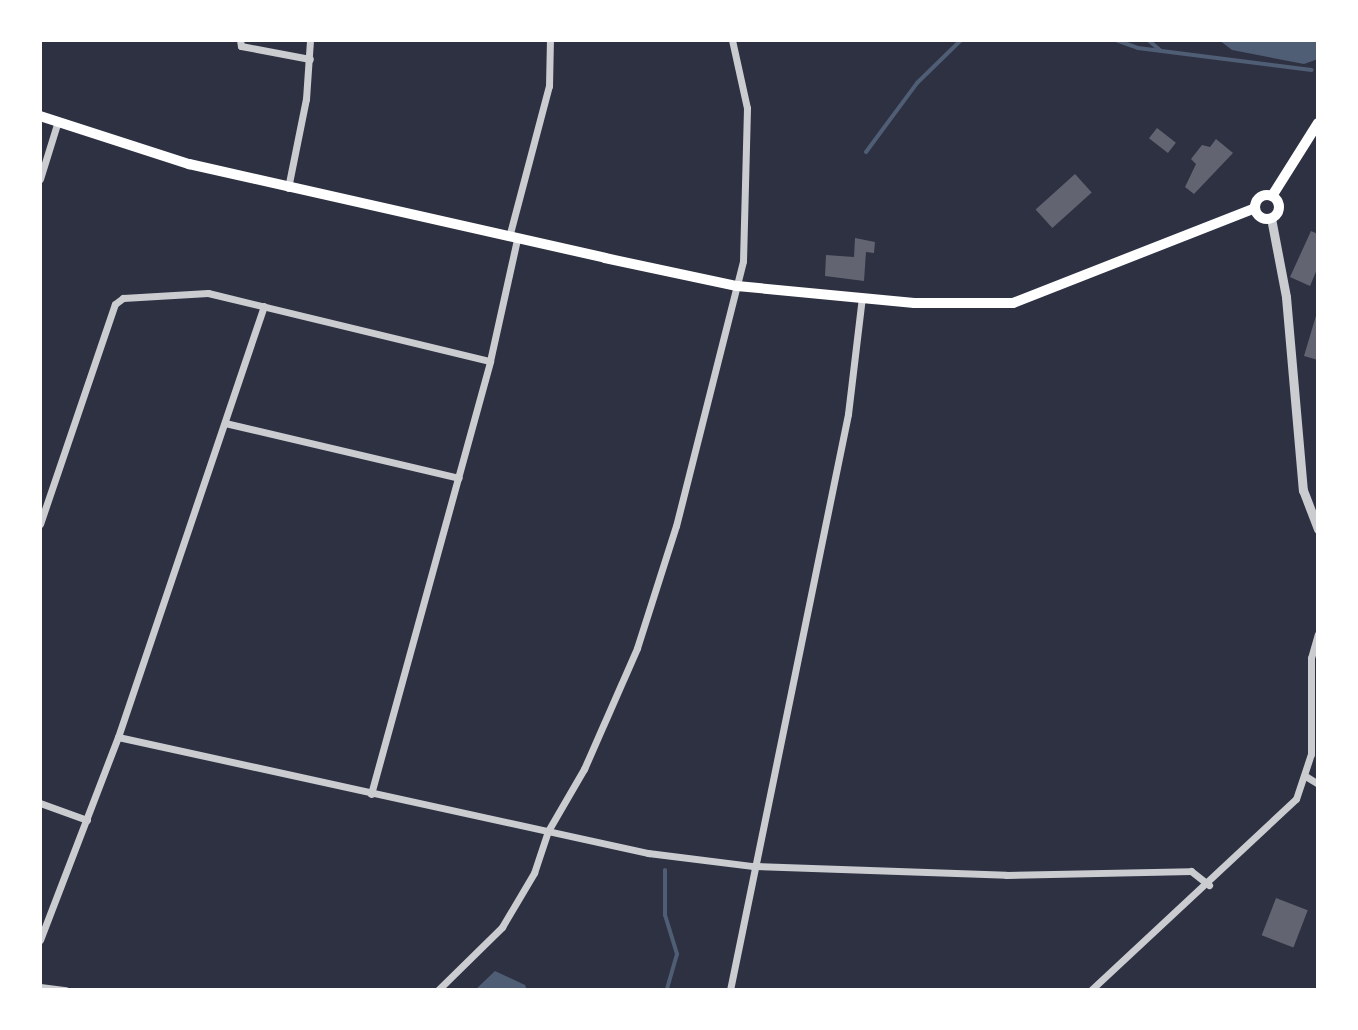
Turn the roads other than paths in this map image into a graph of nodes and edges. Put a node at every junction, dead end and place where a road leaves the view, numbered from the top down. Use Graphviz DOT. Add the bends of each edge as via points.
graph roads {
  1 [pos="240,40"];
  2 [pos="310,40"];
  3 [pos="550,40"];
  4 [pos="732,40"];
  5 [pos="310,59"];
  6 [pos="40,116"];
  7 [pos="58,121"];
  8 [pos="1318,123"];
  9 [pos="40,179"];
  10 [pos="288,188"];
  11 [pos="1272,196"];
  12 [pos="1255,208"];
  13 [pos="1271,218"];
  14 [pos="513,238"];
  15 [pos="737,286"];
  16 [pos="862,297"];
  17 [pos="264,306"];
  18 [pos="490,361"];
  19 [pos="225,423"];
  20 [pos="459,478"];
  21 [pos="40,524"];
  22 [pos="1318,529"];
  23 [pos="1318,634"];
  24 [pos="118,737"];
  25 [pos="1307,777"];
  26 [pos="1318,784"];
  27 [pos="371,794"];
  28 [pos="40,803"];
  29 [pos="87,820"];
  30 [pos="548,831"];
  31 [pos="753,866"];
  32 [pos="1209,885"];
  33 [pos="40,940"];
  34 [pos="40,987"];
  35 [pos="66,990"];
  36 [pos="438,990"];
  37 [pos="730,990"];
  38 [pos="1091,990"];
  1 -- 5 [label="street" via="241,46"];
  2 -- 5 [label="street"];
  3 -- 14 [label="street" via="549,86"];
  4 -- 15 [label="street" via="747,108 745,234"];
  5 -- 10 [label="street"];
  6 -- 7 [label="main road"];
  7 -- 9 [label="street"];
  7 -- 10 [label="main road"];
  8 -- 11 [label="main road"];
  10 -- 14 [label="main road"];
  11 -- 12 [label="main road" via="1258,198"];
  11 -- 13 [label="main road" via="1279,205"];
  12 -- 13 [label="main road" via="1260,217"];
  12 -- 16 [label="main road" via="1013,303"];
  13 -- 22 [label="street" via="1286,297 1303,490"];
  14 -- 15 [label="main road"];
  14 -- 18 [label="street"];
  15 -- 16 [label="main road"];
  15 -- 30 [label="street" via="676,526 637,648 584,769"];
  16 -- 31 [label="street" via="848,414"];
  17 -- 18 [label="street"];
  17 -- 19 [label="street"];
  17 -- 21 [label="street" via="208,293 132,296 115,304"];
  18 -- 20 [label="street"];
  19 -- 20 [label="street"];
  19 -- 24 [label="street"];
  20 -- 27 [label="street"];
  23 -- 25 [label="street" via="1311,658"];
  24 -- 27 [label="street"];
  24 -- 29 [label="street"];
  25 -- 26 [label="street"];
  25 -- 32 [label="street" via="1276,822"];
  27 -- 30 [label="street"];
  28 -- 29 [label="street"];
  29 -- 33 [label="street"];
  30 -- 31 [label="street" via="648,853"];
  30 -- 36 [label="street" via="534,873 502,927"];
  31 -- 32 [label="street" via="1006,875 1191,871"];
  31 -- 37 [label="street"];
  32 -- 38 [label="street"];
  34 -- 35 [label="street"];
}
